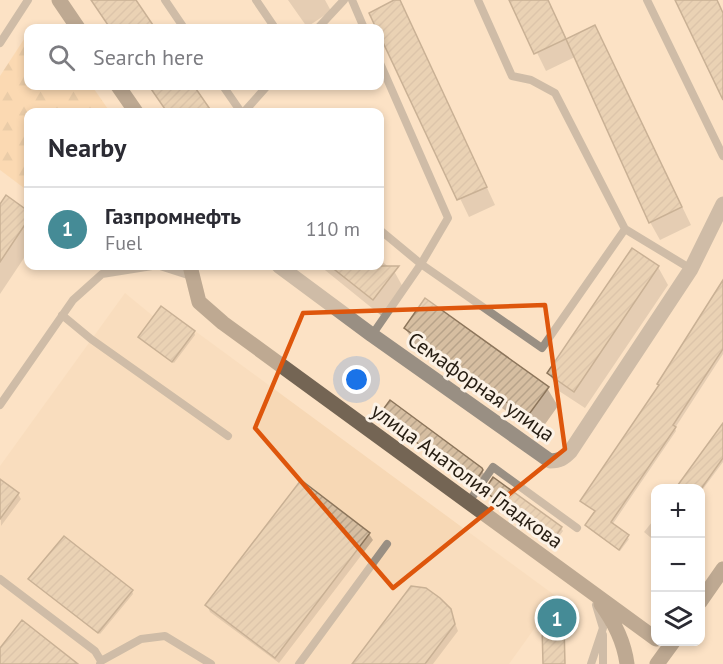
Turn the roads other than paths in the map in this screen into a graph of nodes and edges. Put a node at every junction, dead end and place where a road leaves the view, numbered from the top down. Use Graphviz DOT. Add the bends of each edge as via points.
graph roads {
  1 [pos="28,0"];
  2 [pos="59,0"];
  3 [pos="165,0"];
  4 [pos="256,0"];
  5 [pos="344,0"];
  6 [pos="352,0"];
  7 [pos="478,0"];
  8 [pos="647,0"];
  9 [pos="75,24"];
  10 [pos="181,24"];
  11 [pos="272,24"];
  12 [pos="322,24"];
  13 [pos="362,24"];
  14 [pos="0,43"];
  15 [pos="384,72"];
  16 [pos="121,90"];
  17 [pos="226,90"];
  18 [pos="263,90"];
  19 [pos="133,108"];
  20 [pos="239,108"];
  21 [pos="246,108"];
  22 [pos="723,156"];
  23 [pos="723,204"];
  24 [pos="625,229"];
  25 [pos="384,233"];
  26 [pos="421,264"];
  27 [pos="691,268"];
  28 [pos="127,270"];
  29 [pos="284,270"];
  30 [pos="191,271"];
  31 [pos="62,315"];
  32 [pos="372,335"];
  33 [pos="0,405"];
  34 [pos="228,436"];
  35 [pos="468,502"];
  36 [pos="577,528"];
  37 [pos="387,544"];
  38 [pos="723,569"];
  39 [pos="0,579"];
  40 [pos="592,592"];
  41 [pos="705,595"];
  42 [pos="603,628"];
  43 [pos="651,633"];
  44 [pos="663,646"];
  45 [pos="101,663"];
  46 [pos="211,664"];
  47 [pos="299,664"];
  48 [pos="591,664"];
  49 [pos="603,664"];
  50 [pos="627,664"];
  51 [pos="657,664"];
  1 -- 14 [label="lane"];
  2 -- 9 [label="main road"];
  3 -- 10 [label="lane"];
  4 -- 11 [label="lane"];
  5 -- 12 [label="lane"];
  6 -- 13 [label="lane"];
  7 -- 24 [label="lane" via="512,76 531,80 555,93"];
  8 -- 22 [label="lane"];
  15 -- 26 [label="lane" via="448,218"];
  16 -- 19 [label="main road"];
  17 -- 20 [label="lane"];
  18 -- 21 [label="lane"];
  23 -- 27 [label="street, Семафорная улица"];
  24 -- 26 [label="lane" via="542,348"];
  24 -- 27 [label="lane"];
  25 -- 26 [label="lane"];
  26 -- 32 [label="lane"];
  27 -- 32 [label="street, Семафорная улица" via="570,452 557,461 550,462"];
  28 -- 31 [label="lane" via="102,274"];
  29 -- 32 [label="street, Семафорная улица"];
  30 -- 35 [label="main road, улица Анатолия Гладкова" via="199,302 223,323"];
  31 -- 33 [label="lane"];
  31 -- 34 [label="lane"];
  35 -- 36 [label="lane" via="493,467"];
  35 -- 40 [label="main road, улица Анатолия Гладкова"];
  37 -- 47 [label="lane"];
  38 -- 41 [label="main road"];
  39 -- 45 [label="lane" via="95,651"];
  40 -- 42 [label="lane"];
  40 -- 43 [label="main road, улица Анатолия Гладкова"];
  40 -- 50 [label="main road" via="613,620"];
  42 -- 48 [label="lane"];
  42 -- 49 [label="lane"];
  44 -- 51 [label="main road"];
  45 -- 46 [label="lane" via="141,639 165,636"];
}
